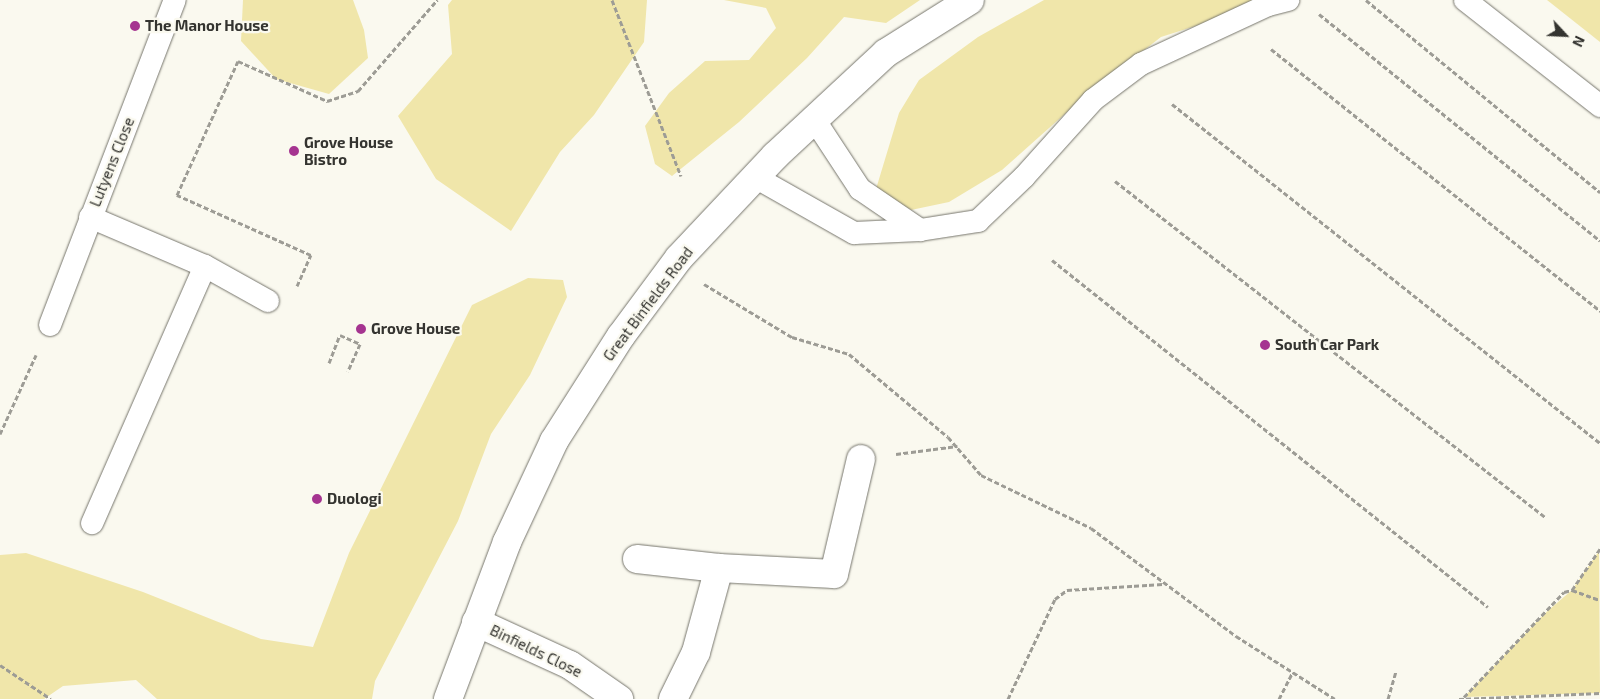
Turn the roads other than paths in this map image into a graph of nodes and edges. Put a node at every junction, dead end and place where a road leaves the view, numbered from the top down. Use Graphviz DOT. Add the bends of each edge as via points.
graph roads {
  1 [pos="175,0"];
  2 [pos="970,0"];
  3 [pos="1288,0"];
  4 [pos="1465,0"];
  5 [pos="1600,106"];
  6 [pos="814,119"];
  7 [pos="755,177"];
  8 [pos="90,217"];
  9 [pos="920,230"];
  10 [pos="205,266"];
  11 [pos="268,301"];
  12 [pos="50,325"];
  13 [pos="861,459"];
  14 [pos="92,523"];
  15 [pos="637,559"];
  16 [pos="719,568"];
  17 [pos="476,622"];
  18 [pos="448,699"];
  19 [pos="619,699"];
  20 [pos="673,699"];
  1 -- 8 [label="lane, Lutyens Close"];
  2 -- 6 [label="street, Great Binfields Road" via="886,53"];
  3 -- 9 [label="lane" via="1268,5 1141,64 1094,100 1024,178 978,221"];
  4 -- 5 [label="lane"];
  6 -- 7 [label="street, Great Binfields Road"];
  6 -- 9 [label="lane" via="860,189"];
  7 -- 9 [label="lane" via="854,233"];
  7 -- 17 [label="street, Great Binfields Road" via="679,258 622,336 554,441 507,542"];
  8 -- 10 [label="lane"];
  8 -- 12 [label="lane, Lutyens Close"];
  10 -- 11 [label="lane"];
  10 -- 14 [label="lane"];
  13 -- 16 [label="street" via="834,574"];
  15 -- 16 [label="street"];
  16 -- 20 [label="street" via="696,652"];
  17 -- 18 [label="street, Great Binfields Road"];
  17 -- 19 [label="street, Binfields Close" via="570,664"];
}
